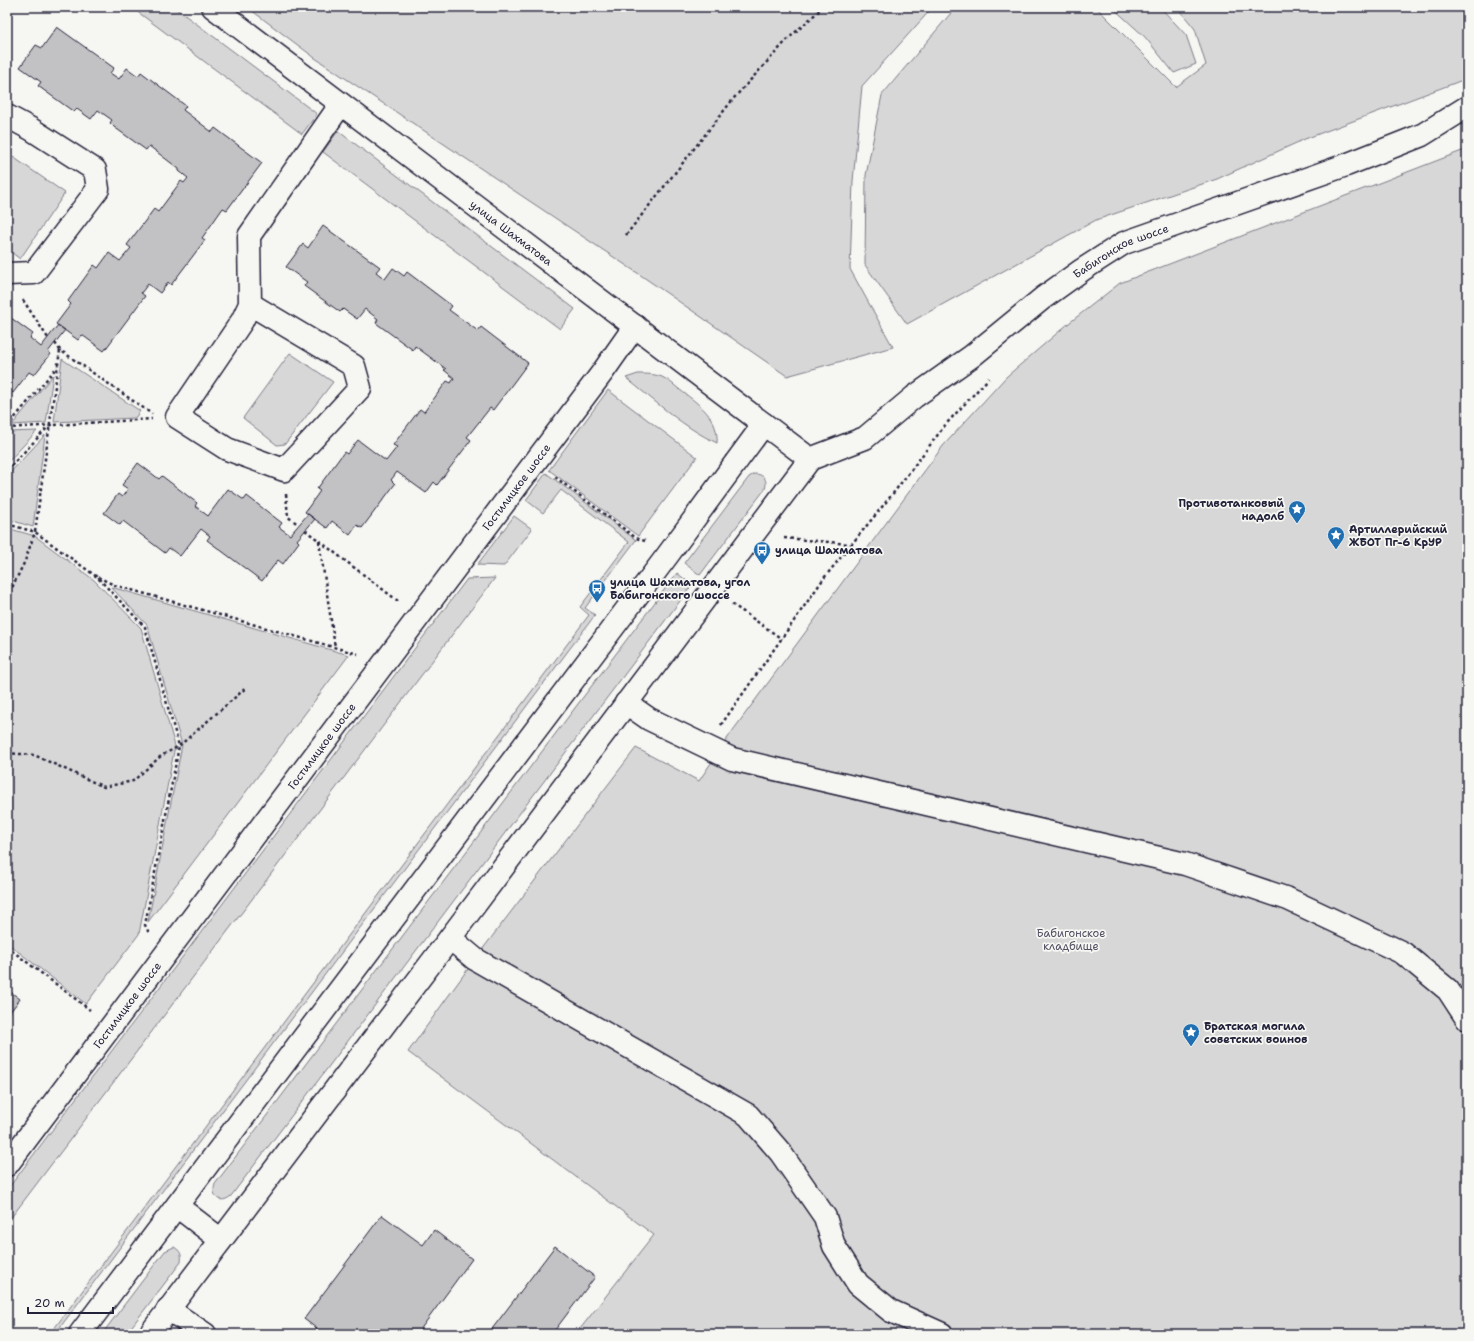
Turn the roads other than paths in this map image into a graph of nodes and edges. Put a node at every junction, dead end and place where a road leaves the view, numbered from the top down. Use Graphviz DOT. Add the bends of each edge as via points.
graph roads {
  1 [pos="213,7"];
  2 [pos="341,104"];
  3 [pos="1467,107"];
  4 [pos="7,116"];
  5 [pos="8,274"];
  6 [pos="250,304"];
  7 [pos="635,326"];
  8 [pos="764,424"];
  9 [pos="810,459"];
  10 [pos="626,703"];
  11 [pos="450,938"];
  12 [pos="1467,1019"];
  13 [pos="7,1165"];
  14 [pos="176,1206"];
  15 [pos="221,1240"];
  16 [pos="168,1310"];
  17 [pos="80,1334"];
  18 [pos="150,1334"];
  19 [pos="204,1334"];
  20 [pos="942,1334"];
  1 -- 2 [label="street, улица Шахматова"];
  2 -- 6 [label="street" via="249,236"];
  2 -- 7 [label="street, улица Шахматова"];
  3 -- 9 [label="street, Бабигонское шоссе" via="1422,135 1346,165 1124,243 1043,298 865,438"];
  4 -- 5 [label="street" via="95,170 98,189 34,273"];
  6 -- 6 [label="street" via="354,366 360,388 284,470 227,449 168,418 242,321"];
  7 -- 8 [label="street, улица Шахматова"];
  7 -- 13 [label="street, Гостилицкое шоссе" via="504,505"];
  8 -- 9 [label="street, улица Шахматова"];
  8 -- 14 [label="street"];
  9 -- 10 [label="street"];
  10 -- 11 [label="street"];
  10 -- 12 [label="street" via="649,719 732,759 1186,864 1288,899 1403,953 1448,990"];
  11 -- 15 [label="street"];
  11 -- 20 [label="street" via="475,959 748,1115 780,1152 824,1217 834,1246 858,1284 891,1311"];
  14 -- 15 [label="street"];
  14 -- 17 [label="street"];
  15 -- 16 [label="street"];
  16 -- 18 [label="street"];
  16 -- 19 [label="street"];
}
